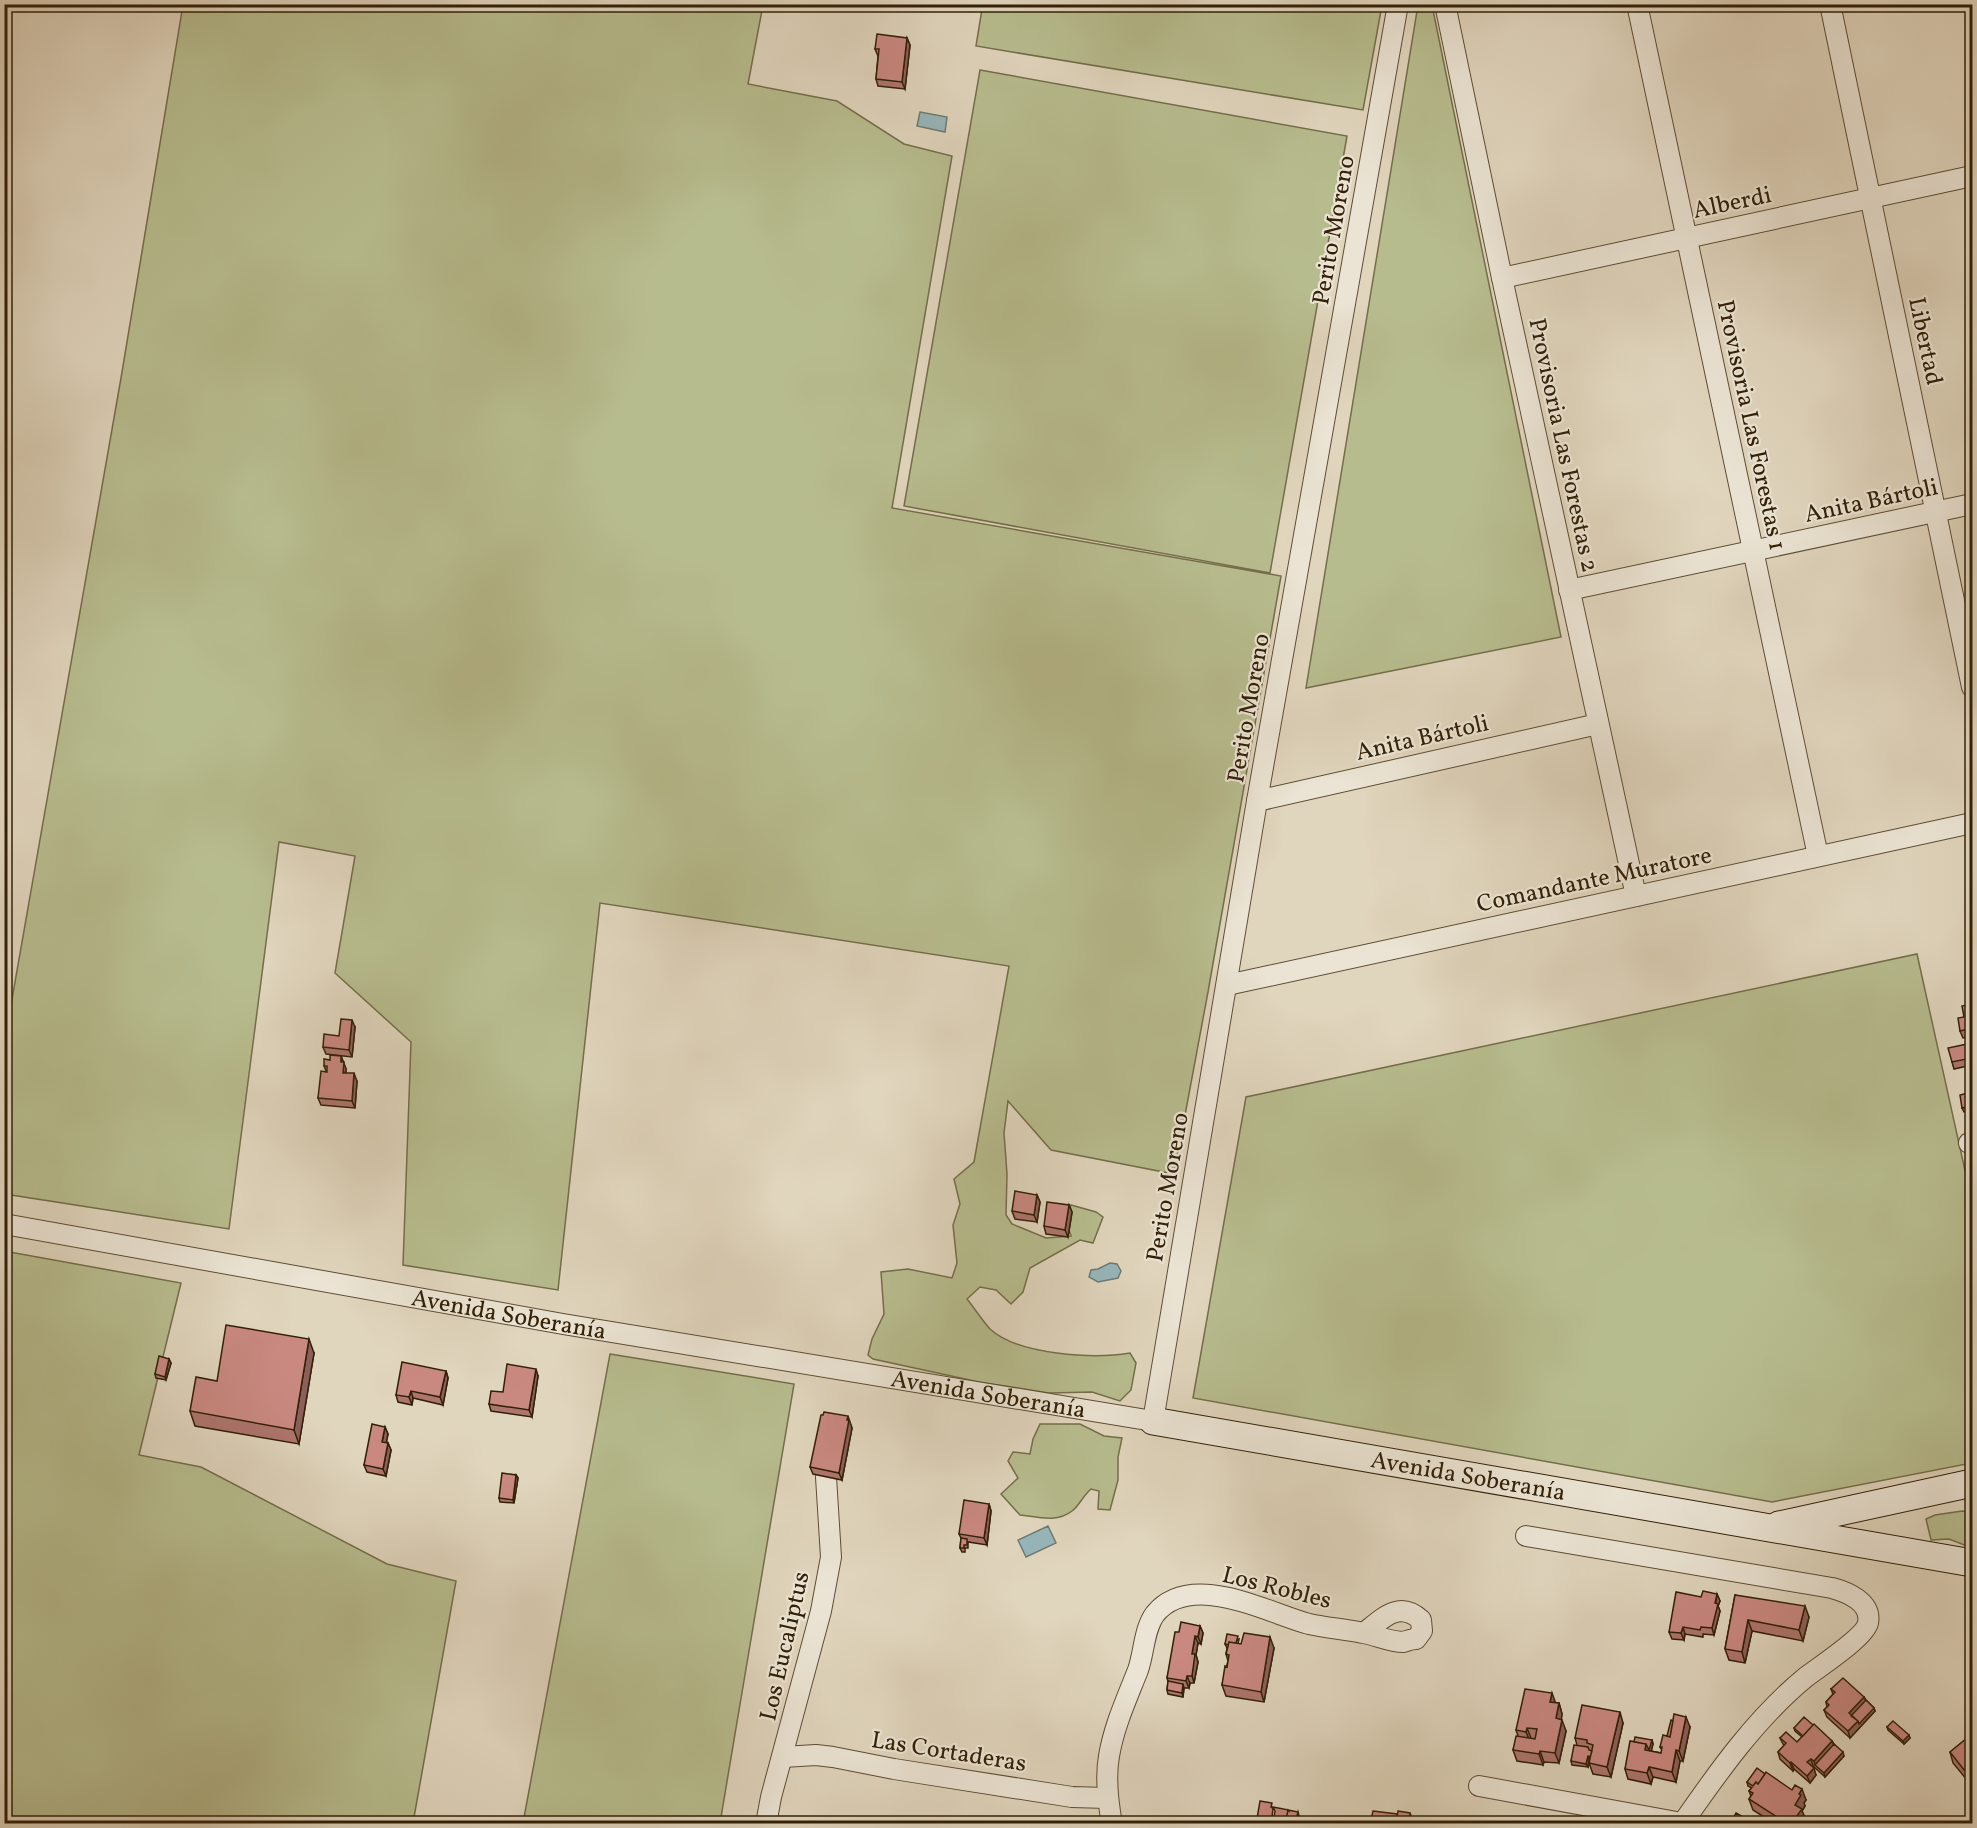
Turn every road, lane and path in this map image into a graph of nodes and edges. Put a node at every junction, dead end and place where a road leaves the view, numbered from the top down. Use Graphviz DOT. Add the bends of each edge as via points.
graph roads {
  1 [pos="1398,4"];
  2 [pos="1444,4"];
  3 [pos="1636,4"];
  4 [pos="1830,4"];
  5 [pos="1972,176"];
  6 [pos="1870,198"];
  7 [pos="1687,238"];
  8 [pos="1502,278"];
  9 [pos="1972,504"];
  10 [pos="1936,512"];
  11 [pos="1753,551"];
  12 [pos="1569,590"];
  13 [pos="1972,687"];
  14 [pos="1598,724"];
  15 [pos="1257,801"];
  16 [pos="1972,823"];
  17 [pos="1818,856"];
  18 [pos="1636,896"];
  19 [pos="1227,985"];
  20 [pos="4,1224"];
  21 [pos="1153,1422"];
  22 [pos="826,1477"];
  23 [pos="1972,1483"];
  24 [pos="1766,1528"];
  25 [pos="1526,1536"];
  26 [pos="1972,1563"];
  27 [pos="1364,1633"];
  28 [pos="783,1757"];
  29 [pos="1479,1786"];
  30 [pos="1107,1798"];
  31 [pos="1682,1823"];
  32 [pos="766,1824"];
  33 [pos="1112,1824"];
  1 -- 15 [label="street, Perito Moreno"];
  2 -- 8 [label="street, Provisoria Las Forestas 2"];
  3 -- 7 [label="street, Provisoria Las Forestas 1"];
  4 -- 6 [label="street, Libertad"];
  5 -- 6 [label="street, Alberdi"];
  6 -- 7 [label="street, Alberdi"];
  6 -- 10 [label="street, Libertad"];
  7 -- 8 [label="street, Alberdi"];
  7 -- 11 [label="street, Provisoria Las Forestas 1"];
  8 -- 12 [label="street, Provisoria Las Forestas 2"];
  9 -- 10 [label="street, Anita Bártoli"];
  10 -- 11 [label="street, Anita Bártoli"];
  10 -- 13 [label="street, Libertad"];
  11 -- 12 [label="street, Anita Bártoli"];
  11 -- 17 [label="street, Provisoria Las Forestas 1"];
  12 -- 14 [label="street, Provisoria Las Forestas 2"];
  14 -- 15 [label="street, Anita Bártoli"];
  14 -- 18 [label="street, Provisoria Las Forestas 2"];
  15 -- 19 [label="street, Perito Moreno"];
  16 -- 17 [label="street, Comandante Muratore"];
  17 -- 18 [label="street, Comandante Muratore"];
  18 -- 19 [label="street, Comandante Muratore"];
  19 -- 21 [label="street, Perito Moreno"];
  20 -- 21 [label="street, Avenida Soberanía" via="563,1324"];
  21 -- 24 [label="street, Avenida Soberanía"];
  22 -- 28 [label="street, Los Eucaliptus" via="831,1557"];
  23 -- 24 [label="street"];
  24 -- 26 [label="street, Avenida Soberanía"];
  25 -- 31 [label="street" via="1832,1588 1848,1592 1866,1609 1868,1623 1860,1635 1804,1679 1766,1717 1728,1760"];
  27 -- 30 [label="street, Los Robles" via="1309,1624 1217,1596 1191,1595 1172,1601 1150,1621 1109,1756"];
  28 -- 30 [label="street, Las Cortaderas" via="833,1757 1072,1797"];
  28 -- 32 [label="street, Los Eucaliptus"];
  29 -- 31 [label="street"];
  30 -- 33 [label="street"];
}
